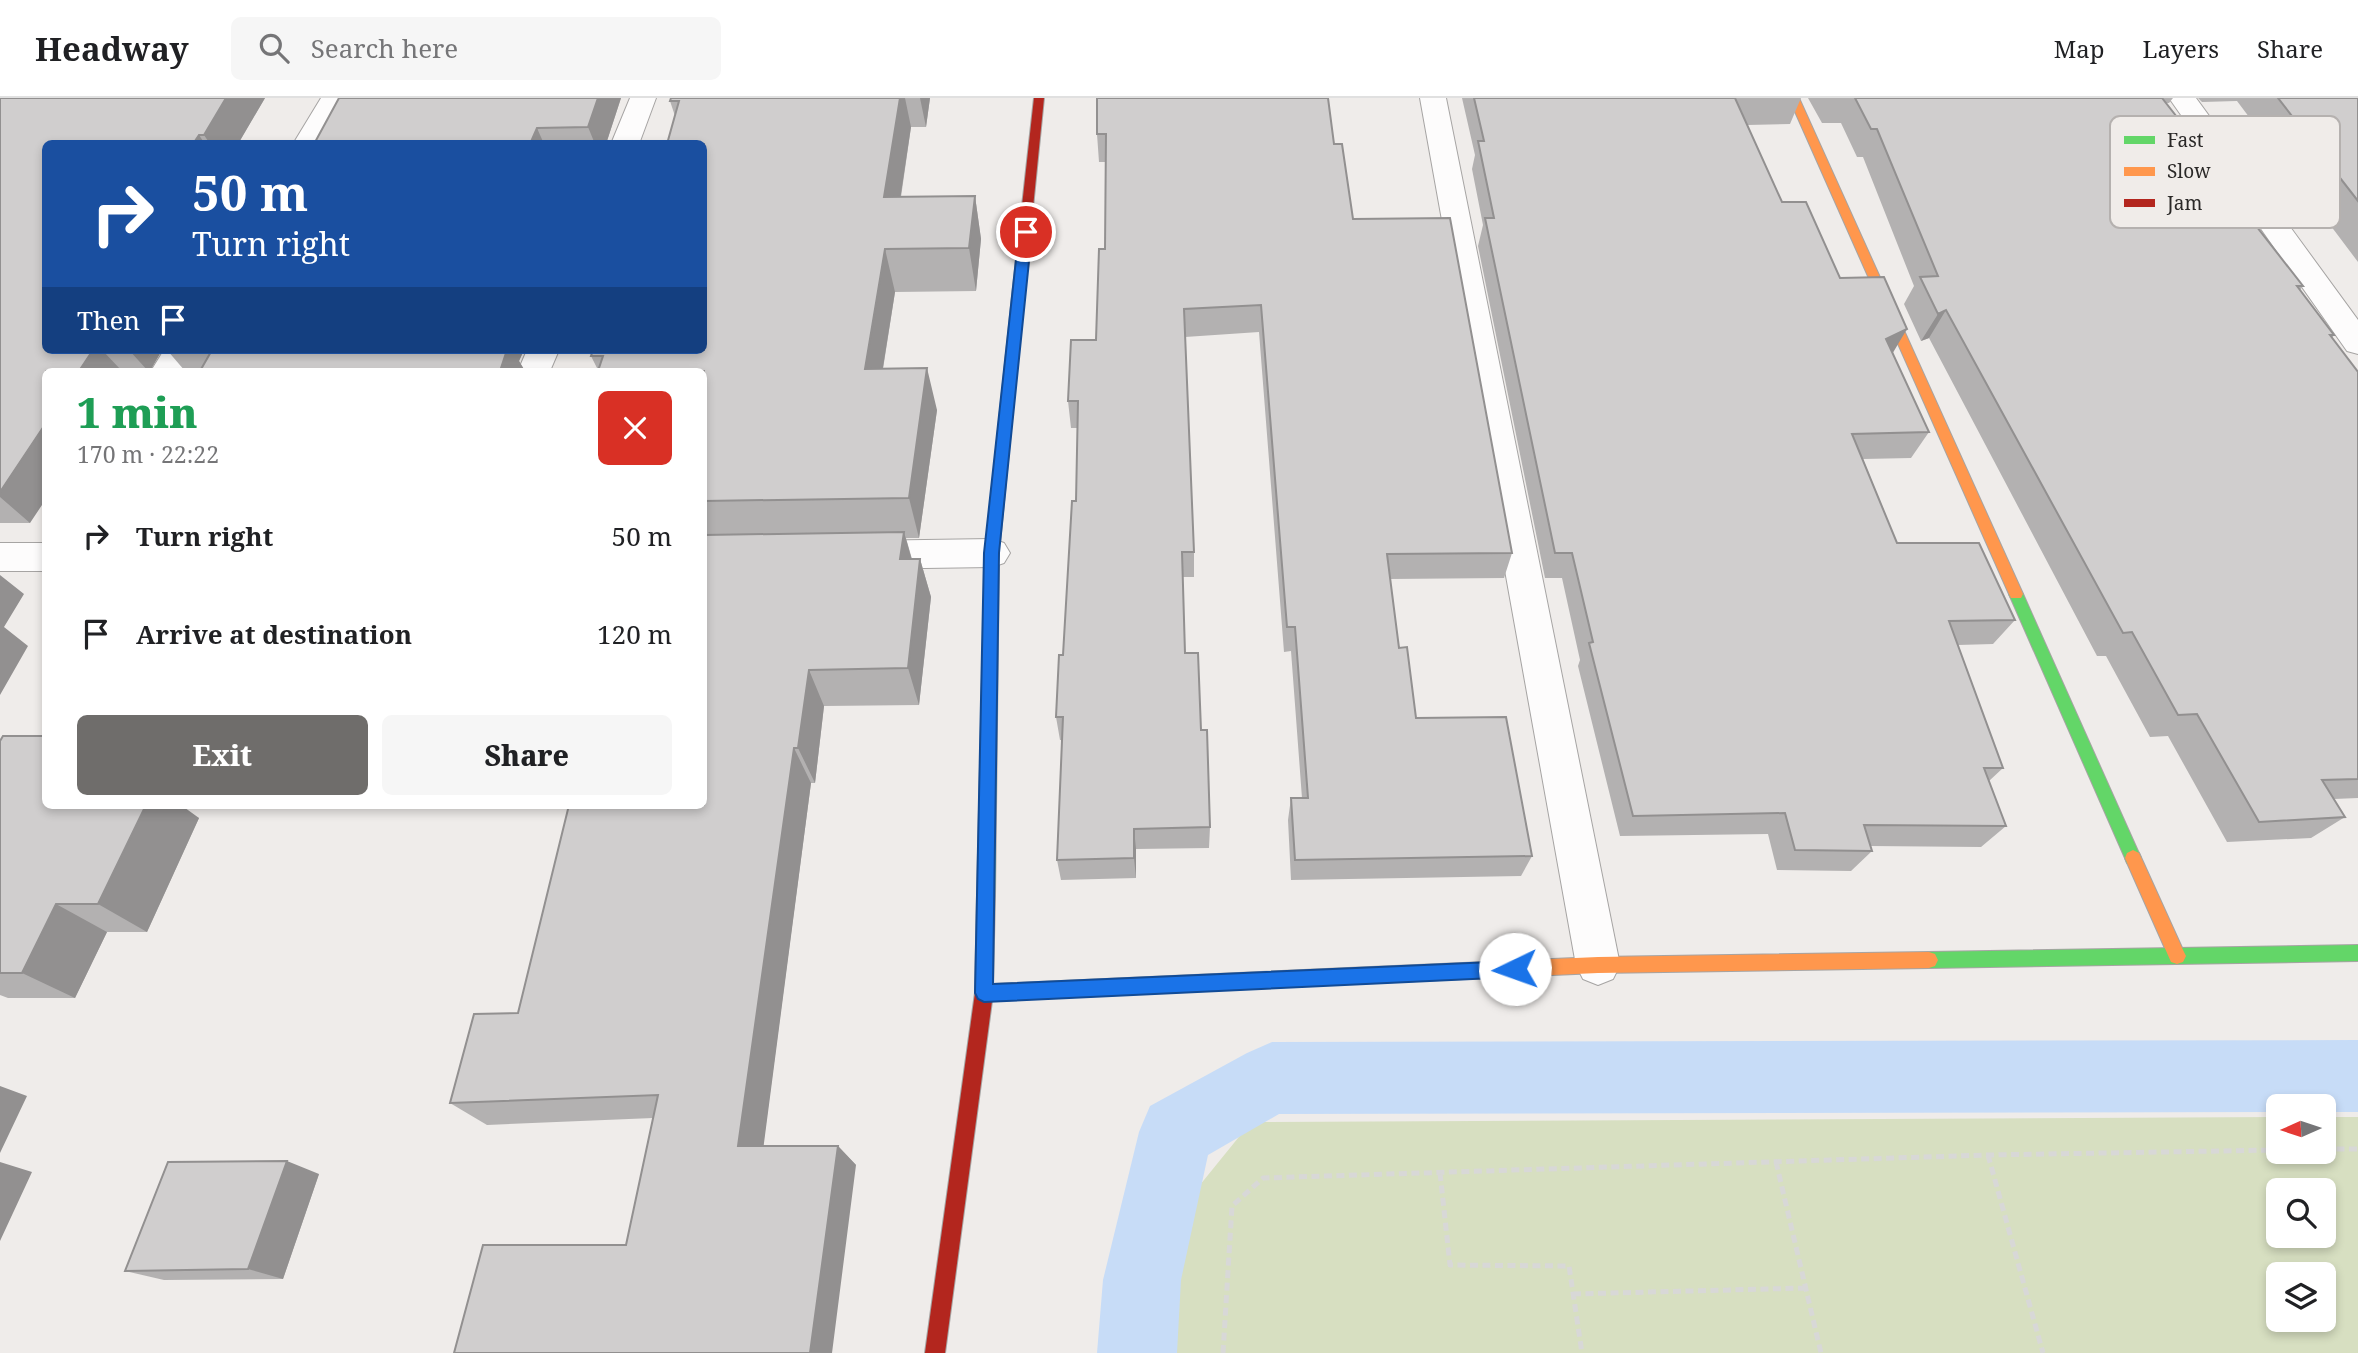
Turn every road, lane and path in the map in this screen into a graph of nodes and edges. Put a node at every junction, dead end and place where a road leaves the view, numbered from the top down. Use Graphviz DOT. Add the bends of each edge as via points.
graph roads {
  1 [pos="334,98"];
  2 [pos="643,98"];
  3 [pos="1040,98"];
  4 [pos="1433,98"];
  5 [pos="1794,98"];
  6 [pos="2182,98"];
  7 [pos="2195,116"];
  8 [pos="308,140"];
  9 [pos="627,140"];
  10 [pos="2275,228"];
  11 [pos="2358,343"];
  12 [pos="992,553"];
  13 [pos="827,556"];
  14 [pos="0,557"];
  15 [pos="42,557"];
  16 [pos="2358,953"];
  17 [pos="2176,957"];
  18 [pos="1598,965"];
  19 [pos="984,993"];
  20 [pos="2336,1149"];
  21 [pos="2358,1149"];
  22 [pos="2266,1150"];
  23 [pos="1988,1155"];
  24 [pos="1776,1161"];
  25 [pos="1440,1173"];
  26 [pos="1806,1288"];
  27 [pos="1573,1294"];
  28 [pos="935,1353"];
  29 [pos="1223,1353"];
  30 [pos="1582,1353"];
  31 [pos="1821,1353"];
  32 [pos="2043,1353"];
  1 -- 8 [label="street"];
  2 -- 9 [label="street"];
  3 -- 12 [label="street"];
  4 -- 18 [label="street"];
  5 -- 17 [label="street"];
  6 -- 7 [label="street"];
  10 -- 11 [label="street"];
  12 -- 13 [label="street"];
  12 -- 19 [label="street"];
  14 -- 15 [label="street"];
  16 -- 17 [label="street"];
  17 -- 18 [label="street"];
  18 -- 19 [label="street"];
  19 -- 28 [label="street"];
  20 -- 21 [label="path"];
  22 -- 23 [label="path"];
  23 -- 24 [label="path"];
  23 -- 32 [label="path"];
  24 -- 25 [label="path"];
  24 -- 26 [label="path"];
  25 -- 27 [label="path" via="1450,1265 1569,1266"];
  25 -- 29 [label="path" via="1264,1178 1232,1206"];
  26 -- 27 [label="path"];
  26 -- 31 [label="path"];
  27 -- 30 [label="path"];
}
